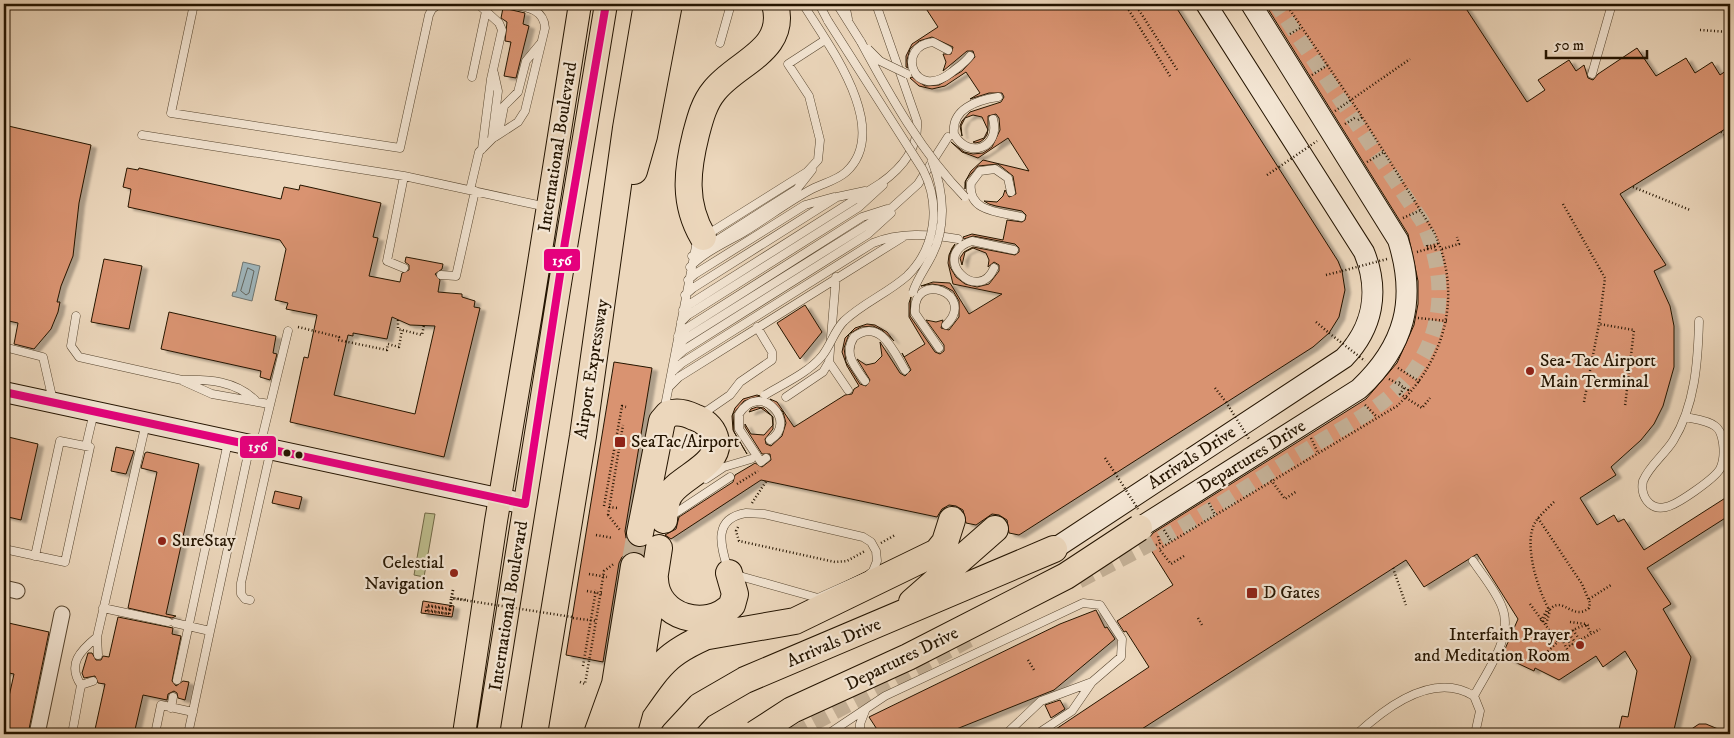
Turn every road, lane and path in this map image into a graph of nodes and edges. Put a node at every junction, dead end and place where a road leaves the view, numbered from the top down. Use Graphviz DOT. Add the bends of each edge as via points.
graph roads {
  1 [pos="194,4"];
  2 [pos="439,4"];
  3 [pos="478,4"];
  4 [pos="509,4"];
  5 [pos="580,4"];
  6 [pos="606,4"];
  7 [pos="647,4"];
  8 [pos="668,4"];
  9 [pos="676,4"];
  10 [pos="731,4"];
  11 [pos="775,4"];
  12 [pos="803,4"];
  13 [pos="819,4"];
  14 [pos="830,4"];
  15 [pos="836,4"];
  16 [pos="845,4"];
  17 [pos="876,4"];
  18 [pos="884,4"];
  19 [pos="1124,4"];
  20 [pos="1136,4"];
  21 [pos="1206,4"];
  22 [pos="1251,4"];
  23 [pos="1286,4"];
  24 [pos="1612,4"];
  25 [pos="486,11"];
  26 [pos="881,18"];
  27 [pos="850,25"];
  28 [pos="1700,30"];
  29 [pos="1730,32"];
  30 [pos="662,33"];
  31 [pos="825,40"];
  32 [pos="542,42"];
  33 [pos="861,42"];
  34 [pos="720,43"];
  35 [pos="948,50"];
  36 [pos="970,56"];
  37 [pos="1410,59"];
  38 [pos="1328,65"];
  39 [pos="493,71"];
  40 [pos="1178,71"];
  41 [pos="472,74"];
  42 [pos="907,74"];
  43 [pos="1592,74"];
  44 [pos="1312,75"];
  45 [pos="1170,76"];
  46 [pos="998,97"];
  47 [pos="1351,100"];
  48 [pos="1363,117"];
  49 [pos="993,119"];
  50 [pos="1324,119"];
  51 [pos="1358,120"];
  52 [pos="1720,132"];
  53 [pos="142,135"];
  54 [pos="948,137"];
  55 [pos="1730,138"];
  56 [pos="493,139"];
  57 [pos="1319,140"];
  58 [pos="924,146"];
  59 [pos="482,148"];
  60 [pos="1384,151"];
  61 [pos="581,153"];
  62 [pos="816,164"];
  63 [pos="1359,167"];
  64 [pos="896,171"];
  65 [pos="1266,174"];
  66 [pos="404,176"];
  67 [pos="835,180"];
  68 [pos="874,187"];
  69 [pos="1633,187"];
  70 [pos="796,188"];
  71 [pos="473,190"];
  72 [pos="1011,192"];
  73 [pos="843,195"];
  74 [pos="906,197"];
  75 [pos="965,197"];
  76 [pos="1562,204"];
  77 [pos="896,205"];
  78 [pos="549,207"];
  79 [pos="1422,210"];
  80 [pos="1690,210"];
  81 [pos="876,212"];
  82 [pos="1021,217"];
  83 [pos="1394,222"];
  84 [pos="832,225"];
  85 [pos="915,235"];
  86 [pos="894,236"];
  87 [pos="1458,237"];
  88 [pos="958,239"];
  89 [pos="565,242"];
  90 [pos="1440,243"];
  91 [pos="698,246"];
  92 [pos="610,248"];
  93 [pos="846,248"];
  94 [pos="1442,249"];
  95 [pos="1014,250"];
  96 [pos="1436,251"];
  97 [pos="1389,259"];
  98 [pos="404,268"];
  99 [pos="690,268"];
  100 [pos="994,268"];
  101 [pos="1326,275"];
  102 [pos="441,276"];
  103 [pos="836,278"];
  104 [pos="688,280"];
  105 [pos="913,292"];
  106 [pos="686,295"];
  107 [pos="683,310"];
  108 [pos="76,316"];
  109 [pos="1410,317"];
  110 [pos="398,320"];
  111 [pos="1446,321"];
  112 [pos="1699,321"];
  113 [pos="680,322"];
  114 [pos="1316,322"];
  115 [pos="1599,324"];
  116 [pos="424,325"];
  117 [pos="946,326"];
  118 [pos="757,327"];
  119 [pos="402,330"];
  120 [pos="288,331"];
  121 [pos="678,336"];
  122 [pos="4,347"];
  123 [pos="676,347"];
  124 [pos="940,348"];
  125 [pos="674,359"];
  126 [pos="829,362"];
  127 [pos="1376,362"];
  128 [pos="905,370"];
  129 [pos="672,372"];
  130 [pos="182,380"];
  131 [pos="865,381"];
  132 [pos="1400,382"];
  133 [pos="1420,382"];
  134 [pos="669,388"];
  135 [pos="1215,388"];
  136 [pos="1404,388"];
  137 [pos="848,390"];
  138 [pos="4,392"];
  139 [pos="1406,392"];
  140 [pos="765,396"];
  141 [pos="786,397"];
  142 [pos="1406,398"];
  143 [pos="1430,398"];
  144 [pos="255,400"];
  145 [pos="1584,402"];
  146 [pos="53,403"];
  147 [pos="1364,403"];
  148 [pos="269,404"];
  149 [pos="1625,406"];
  150 [pos="626,407"];
  151 [pos="94,412"];
  152 [pos="1685,417"];
  153 [pos="1378,418"];
  154 [pos="699,419"];
  155 [pos="662,421"];
  156 [pos="146,423"];
  157 [pos="623,425"];
  158 [pos="1310,436"];
  159 [pos="228,440"];
  160 [pos="770,440"];
  161 [pos="1251,442"];
  162 [pos="86,446"];
  163 [pos="260,447"];
  164 [pos="1318,453"];
  165 [pos="750,458"];
  166 [pos="766,458"];
  167 [pos="1105,458"];
  168 [pos="730,477"];
  169 [pos="767,480"];
  170 [pos="1272,480"];
  171 [pos="700,483"];
  172 [pos="1297,491"];
  173 [pos="500,499"];
  174 [pos="1555,501"];
  175 [pos="1208,502"];
  176 [pos="525,504"];
  177 [pos="609,506"];
  178 [pos="618,508"];
  179 [pos="669,513"];
  180 [pos="746,513"];
  181 [pos="608,515"];
  182 [pos="1215,515"];
  183 [pos="1538,518"];
  184 [pos="952,520"];
  185 [pos="995,530"];
  186 [pos="1149,531"];
  187 [pos="596,535"];
  188 [pos="895,535"];
  189 [pos="614,538"];
  190 [pos="874,546"];
  191 [pos="4,549"];
  192 [pos="1054,549"];
  193 [pos="647,555"];
  194 [pos="35,556"];
  195 [pos="1184,556"];
  196 [pos="1474,561"];
  197 [pos="1393,568"];
  198 [pos="729,573"];
  199 [pos="589,574"];
  200 [pos="607,577"];
  201 [pos="1611,585"];
  202 [pos="453,590"];
  203 [pos="601,591"];
  204 [pos="586,592"];
  205 [pos="595,592"];
  206 [pos="604,594"];
  207 [pos="452,598"];
  208 [pos="818,598"];
  209 [pos="1589,599"];
  210 [pos="250,600"];
  211 [pos="468,600"];
  212 [pos="1530,604"];
  213 [pos="1406,606"];
  214 [pos="103,608"];
  215 [pos="1549,609"];
  216 [pos="62,614"];
  217 [pos="1198,618"];
  218 [pos="892,619"];
  219 [pos="596,621"];
  220 [pos="1543,622"];
  221 [pos="1570,622"];
  222 [pos="1202,625"];
  223 [pos="1589,625"];
  224 [pos="188,626"];
  225 [pos="1600,629"];
  226 [pos="1573,630"];
  227 [pos="210,631"];
  228 [pos="1591,633"];
  229 [pos="1569,634"];
  230 [pos="1565,636"];
  231 [pos="97,637"];
  232 [pos="703,637"];
  233 [pos="1562,639"];
  234 [pos="1558,642"];
  235 [pos="1574,643"];
  236 [pos="1580,645"];
  237 [pos="1568,651"];
  238 [pos="98,655"];
  239 [pos="1543,656"];
  240 [pos="1028,660"];
  241 [pos="583,666"];
  242 [pos="1034,670"];
  243 [pos="177,680"];
  244 [pos="93,682"];
  245 [pos="580,682"];
  246 [pos="1092,682"];
  247 [pos="81,686"];
  248 [pos="1474,696"];
  249 [pos="173,697"];
  250 [pos="631,706"];
  251 [pos="870,706"];
  252 [pos="171,708"];
  253 [pos="193,712"];
  254 [pos="37,734"];
  255 [pos="72,734"];
  256 [pos="154,734"];
  257 [pos="188,734"];
  258 [pos="464,734"];
  259 [pos="488,734"];
  260 [pos="534,734"];
  261 [pos="597,734"];
  262 [pos="623,734"];
  263 [pos="674,734"];
  264 [pos="755,734"];
  265 [pos="828,734"];
  266 [pos="860,734"];
  267 [pos="1006,734"];
  268 [pos="1037,734"];
  269 [pos="1357,734"];
  270 [pos="1475,734"];
  1 -- 2 [label="lane" via="171,113 400,148 428,16"];
  3 -- 25 [label="lane"];
  4 -- 32 [label="lane" via="532,9 542,17 545,28"];
  5 -- 78 [label="main road, International Boulevard"];
  6 -- 61 [label="main road, International Boulevard"];
  7 -- 92 [label="highway, Airport Expressway"];
  8 -- 30 [label="highway"];
  9 -- 30 [label="highway"];
  10 -- 34 [label="lane"];
  11 -- 91 [label="highway" via="777,20 770,40 758,56 714,91 700,120 690,160 688,187"];
  12 -- 31 [label="lane"];
  13 -- 140 [label="lane, bridge" via="923,170 932,191 933,226 925,251 908,275 843,322 817,361"];
  14 -- 27 [label="lane"];
  15 -- 27 [label="lane"];
  16 -- 27 [label="lane"];
  17 -- 26 [label="lane"];
  18 -- 26 [label="lane"];
  19 -- 45 [label="path"];
  20 -- 40 [label="path"];
  21 -- 192 [label="main road, Arrivals Drive" via="1364,252 1374,287 1371,313 1361,338 1344,358"];
  22 -- 50 [label="main road, Departures Drive, bridge"];
  23 -- 38 [label="path"];
  24 -- 43 [label="lane"];
  25 -- 39 [label="lane" via="501,28"];
  25 -- 41 [label="lane"];
  26 -- 64 [label="lane" via="917,121 913,148"];
  27 -- 33 [label="lane"];
  28 -- 29 [label="path"];
  30 -- 92 [label="highway" via="644,136"];
  31 -- 62 [label="lane" via="788,64 812,106 820,146"];
  31 -- 67 [label="lane" via="848,78 861,127 861,142 855,161"];
  32 -- 56 [label="lane" via="526,61 520,88 504,106 500,129"];
  32 -- 56 [label="lane" via="525,111 518,122"];
  33 -- 42 [label="lane, bridge" via="880,61"];
  33 -- 58 [label="lane, bridge" via="881,80"];
  35 -- 36 [label="lane" via="933,42 921,45 912,62 915,74 926,82 940,81"];
  37 -- 47 [label="path"];
  38 -- 44 [label="path"];
  38 -- 47 [label="path"];
  39 -- 56 [label="lane" via="498,92"];
  39 -- 59 [label="lane"];
  46 -- 49 [label="lane" via="982,100 958,114 954,120 954,134 963,146 983,147 995,132"];
  47 -- 48 [label="path"];
  47 -- 50 [label="path"];
  48 -- 51 [label="path"];
  48 -- 60 [label="path"];
  50 -- 127 [label="main road, Departures Drive, bridge" via="1390,224 1404,260 1408,281 1406,309 1396,342"];
  52 -- 55 [label="path"];
  53 -- 66 [label="lane"];
  54 -- 74 [label="lane"];
  56 -- 59 [label="lane"];
  57 -- 65 [label="path, bridge"];
  58 -- 75 [label="lane, bridge"];
  58 -- 105 [label="lane, bridge" via="939,181 942,223 934,250"];
  59 -- 71 [label="lane" via="476,161"];
  60 -- 63 [label="path"];
  60 -- 79 [label="path"];
  61 -- 78 [label="main road" via="560,204"];
  61 -- 89 [label="main road, International Boulevard"];
  62 -- 70 [label="lane" via="807,179"];
  62 -- 91 [label="lane"];
  64 -- 68 [label="lane"];
  64 -- 84 [label="lane" via="869,200"];
  66 -- 71 [label="lane"];
  66 -- 98 [label="lane" via="386,261"];
  67 -- 70 [label="lane"];
  67 -- 99 [label="lane" via="812,189"];
  68 -- 73 [label="lane"];
  68 -- 107 [label="lane"];
  69 -- 80 [label="path"];
  70 -- 91 [label="lane"];
  71 -- 78 [label="lane"];
  71 -- 102 [label="lane" via="456,276"];
  72 -- 82 [label="lane" via="1008,178 994,168 980,171 971,183 973,199 980,206"];
  73 -- 104 [label="lane" via="805,205"];
  73 -- 106 [label="lane" via="692,288"];
  74 -- 77 [label="lane"];
  74 -- 93 [label="lane" via="876,228"];
  76 -- 115 [label="path" via="1605,278"];
  77 -- 81 [label="lane"];
  77 -- 123 [label="lane"];
  78 -- 89 [label="main road" via="560,214"];
  78 -- 173 [label="main road, International Boulevard"];
  79 -- 83 [label="path"];
  79 -- 90 [label="path"];
  81 -- 84 [label="lane" via="850,217"];
  81 -- 121 [label="lane"];
  84 -- 113 [label="lane"];
  85 -- 86 [label="lane"];
  85 -- 88 [label="lane"];
  85 -- 103 [label="lane" via="898,239"];
  86 -- 93 [label="lane" via="872,238"];
  86 -- 129 [label="lane" via="872,243"];
  87 -- 94 [label="path" via="1459,244"];
  89 -- 176 [label="main road, International Boulevard"];
  90 -- 94 [label="path"];
  90 -- 96 [label="path" via="1427,246 1428,249 1435,247"];
  91 -- 99 [label="lane"];
  92 -- 260 [label="highway, Airport Expressway"];
  93 -- 125 [label="lane"];
  94 -- 111 [label="path" via="1448,277"];
  95 -- 100 [label="lane" via="972,241 965,243 956,254 956,267 970,281 983,280"];
  97 -- 101 [label="path, bridge"];
  99 -- 104 [label="lane"];
  103 -- 118 [label="lane"];
  103 -- 126 [label="lane"];
  104 -- 106 [label="lane"];
  106 -- 107 [label="lane"];
  107 -- 113 [label="lane"];
  108 -- 130 [label="lane" via="71,346 79,357"];
  109 -- 111 [label="path"];
  110 -- 119 [label="path" via="398,329"];
  111 -- 133 [label="path" via="1435,356"];
  112 -- 152 [label="lane" via="1696,365"];
  113 -- 121 [label="lane"];
  114 -- 127 [label="path, bridge"];
  115 -- 145 [label="path"];
  115 -- 149 [label="path" via="1634,330"];
  116 -- 119 [label="path" via="422,335"];
  117 -- 124 [label="lane" via="955,309 951,297 940,289 920,294 914,306 915,313"];
  118 -- 134 [label="lane" via="679,377"];
  118 -- 154 [label="lane" via="772,352 772,360 740,382 730,395 702,413"];
  119 -- 120 [label="path" via="398,347 388,344 387,350 338,340 339,337 290,325"];
  120 -- 148 [label="lane"];
  121 -- 123 [label="lane"];
  122 -- 146 [label="lane" via="43,357"];
  123 -- 125 [label="lane"];
  125 -- 129 [label="lane"];
  126 -- 137 [label="lane"];
  126 -- 141 [label="lane" via="823,372"];
  127 -- 133 [label="path"];
  127 -- 186 [label="main road, Departures Drive, bridge" via="1359,389"];
  128 -- 131 [label="lane" via="884,337 866,331 854,337 848,350 852,363"];
  129 -- 134 [label="lane"];
  130 -- 144 [label="lane" via="212,394"];
  130 -- 144 [label="lane" via="206,380 235,386"];
  132 -- 136 [label="path" via="1398,384"];
  133 -- 142 [label="path"];
  134 -- 155 [label="lane"];
  135 -- 161 [label="path, bridge"];
  136 -- 139 [label="path" via="1408,390"];
  136 -- 142 [label="path" via="1400,394"];
  138 -- 146 [label="main road"];
  142 -- 143 [label="path" via="1422,408"];
  142 -- 153 [label="path"];
  144 -- 148 [label="lane"];
  146 -- 151 [label="main road"];
  147 -- 153 [label="path"];
  148 -- 163 [label="lane"];
  150 -- 177 [label="path" via="622,406 602,505"];
  151 -- 156 [label="main road"];
  151 -- 162 [label="lane"];
  152 -- 152 [label="lane" via="1710,423 1719,429 1723,441 1723,463 1711,478 1671,506 1656,507 1643,496 1642,481 1674,440"];
  153 -- 164 [label="path"];
  154 -- 155 [label="highway" via="676,412 668,414"];
  154 -- 179 [label="highway" via="713,431 715,451 669,494"];
  155 -- 193 [label="highway"];
  156 -- 159 [label="main road"];
  156 -- 214 [label="lane"];
  157 -- 177 [label="path"];
  158 -- 164 [label="path"];
  159 -- 163 [label="main road"];
  159 -- 224 [label="lane"];
  160 -- 166 [label="lane" via="778,433 778,413 763,401 749,403 739,414 739,428 761,462"];
  162 -- 194 [label="lane" via="60,440"];
  162 -- 194 [label="lane" via="90,447 65,562"];
  163 -- 173 [label="main road"];
  163 -- 210 [label="lane" via="241,583 241,594"];
  163 -- 227 [label="lane"];
  164 -- 170 [label="path"];
  165 -- 171 [label="lane" via="724,468"];
  167 -- 186 [label="path, bridge"];
  168 -- 179 [label="lane"];
  169 -- 180 [label="path"];
  170 -- 172 [label="path" via="1285,499"];
  170 -- 182 [label="path"];
  173 -- 176 [label="main road"];
  173 -- 258 [label="main road, International Boulevard"];
  174 -- 183 [label="path"];
  175 -- 182 [label="path"];
  176 -- 259 [label="main road, International Boulevard"];
  177 -- 178 [label="path"];
  177 -- 181 [label="path"];
  180 -- 190 [label="lane" via="764,514 863,537"];
  180 -- 190 [label="path" via="736,531 739,541 840,563"];
  180 -- 198 [label="lane" via="733,517 722,531 721,546"];
  182 -- 195 [label="path" via="1159,549 1171,564"];
  183 -- 209 [label="path"];
  183 -- 215 [label="path" via="1529,547 1538,584"];
  184 -- 232 [label="highway" via="945,542 937,552 817,612 778,624"];
  185 -- 218 [label="highway"];
  186 -- 264 [label="highway, Departures Drive, bridge" via="908,658 792,710"];
  187 -- 189 [label="path"];
  188 -- 190 [label="path"];
  190 -- 208 [label="lane" via="877,562 870,574"];
  191 -- 194 [label="lane"];
  192 -- 218 [label="highway, Arrivals Drive"];
  193 -- 198 [label="highway" via="656,591 678,614 698,620 712,617 732,606 735,594"];
  193 -- 203 [label="path" via="604,571"];
  193 -- 250 [label="highway" via="639,677"];
  193 -- 261 [label="highway" via="617,674"];
  196 -- 248 [label="lane" via="1498,598 1506,625"];
  197 -- 213 [label="path"];
  198 -- 208 [label="lane"];
  199 -- 200 [label="path"];
  201 -- 209 [label="path"];
  202 -- 207 [label="path, bridge"];
  203 -- 205 [label="path"];
  203 -- 219 [label="path"];
  204 -- 205 [label="path"];
  205 -- 206 [label="path"];
  205 -- 241 [label="path"];
  207 -- 207 [label="path, bridge" via="450,609 427,605 426,610 449,614 450,610 427,606 427,610 449,614"];
  207 -- 211 [label="path"];
  207 -- 219 [label="path, bridge"];
  208 -- 232 [label="highway" via="772,609"];
  209 -- 215 [label="path" via="1586,611 1574,611 1563,604"];
  212 -- 220 [label="path"];
  214 -- 224 [label="lane"];
  214 -- 231 [label="lane"];
  215 -- 220 [label="path"];
  216 -- 254 [label="street"];
  217 -- 222 [label="path"];
  218 -- 263 [label="highway, Arrivals Drive" via="745,680 700,706"];
  219 -- 245 [label="path" via="586,684"];
  220 -- 234 [label="path"];
  221 -- 228 [label="path" via="1586,624"];
  223 -- 226 [label="path"];
  224 -- 227 [label="lane"];
  224 -- 243 [label="lane"];
  225 -- 228 [label="path"];
  226 -- 229 [label="path"];
  226 -- 235 [label="path"];
  227 -- 253 [label="lane"];
  228 -- 235 [label="path"];
  229 -- 230 [label="path"];
  229 -- 235 [label="path"];
  230 -- 233 [label="path"];
  230 -- 235 [label="path"];
  231 -- 238 [label="lane"];
  231 -- 247 [label="lane" via="82,650 76,662 75,676"];
  232 -- 250 [label="highway" via="668,656"];
  233 -- 234 [label="path"];
  233 -- 237 [label="path"];
  234 -- 239 [label="path"];
  235 -- 236 [label="path"];
  240 -- 242 [label="path"];
  244 -- 247 [label="lane"];
  246 -- 251 [label="lane" via="1118,661 1123,645 1104,609 1089,602 885,696"];
  246 -- 267 [label="lane" via="1041,701"];
  246 -- 268 [label="lane" via="1072,711"];
  247 -- 255 [label="lane"];
  248 -- 269 [label="lane" via="1453,688 1427,690 1394,705"];
  248 -- 270 [label="lane" via="1480,711"];
  249 -- 252 [label="lane"];
  250 -- 262 [label="highway"];
  251 -- 265 [label="lane"];
  251 -- 266 [label="lane" via="862,715"];
  252 -- 253 [label="lane"];
  252 -- 256 [label="lane" via="161,705"];
  253 -- 257 [label="lane"];
}
